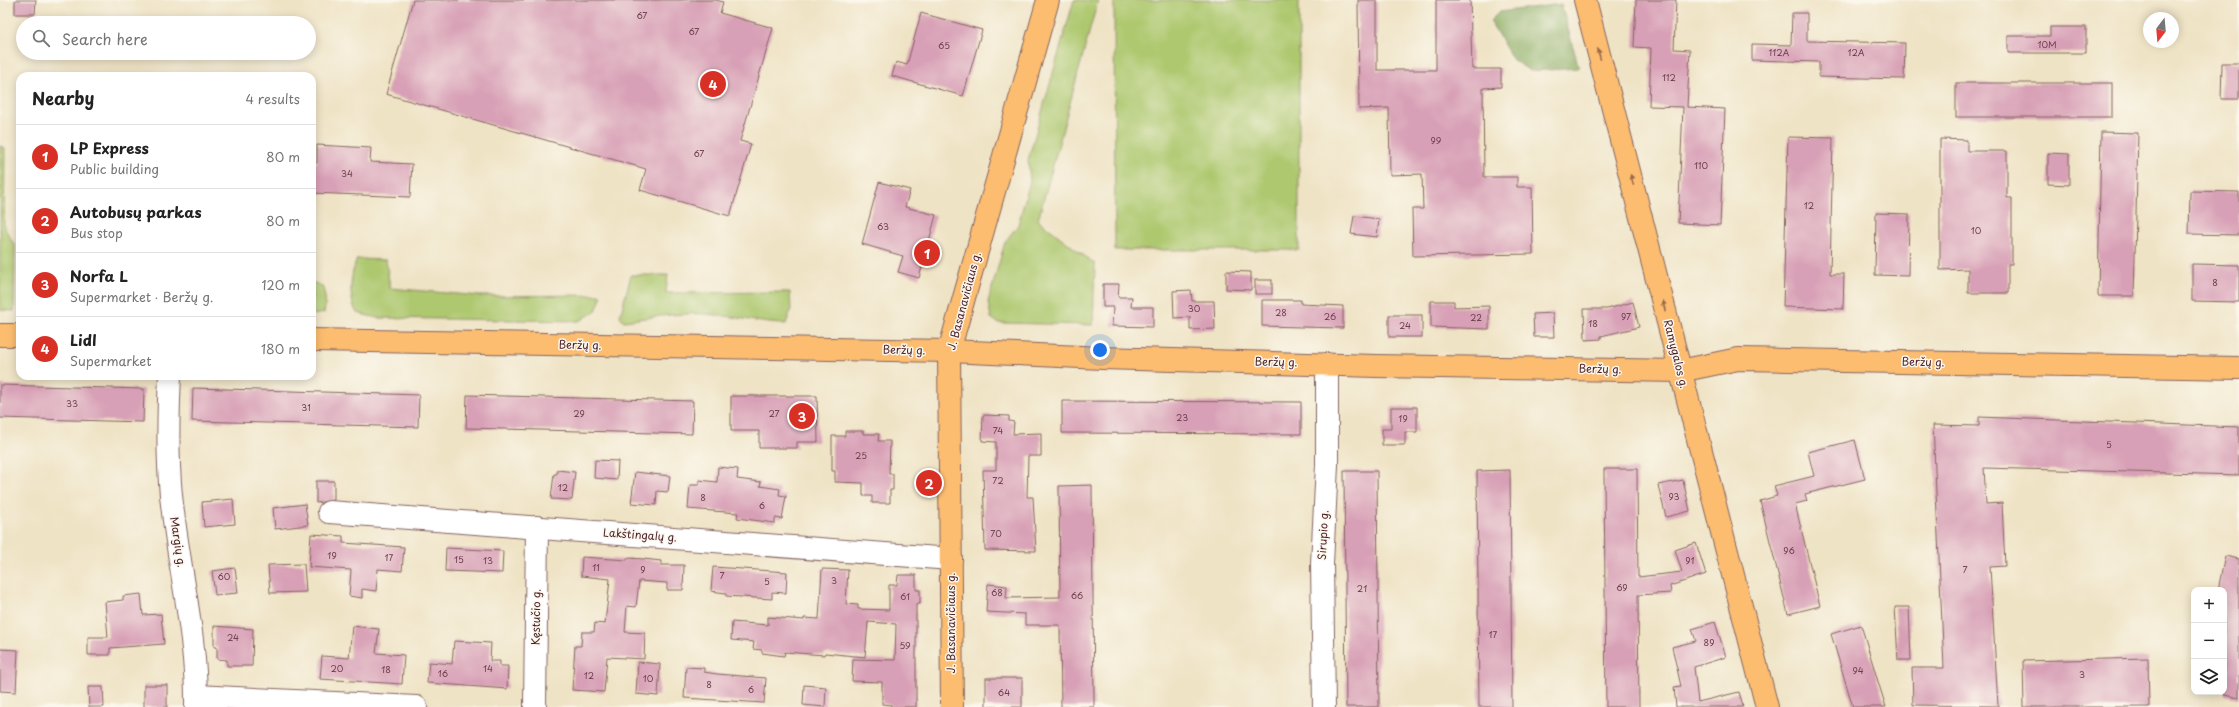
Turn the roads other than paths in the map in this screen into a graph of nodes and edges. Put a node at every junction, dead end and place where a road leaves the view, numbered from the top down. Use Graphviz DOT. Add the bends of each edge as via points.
graph roads {
  1 [pos="1048,0"];
  2 [pos="1585,0"];
  3 [pos="0,335"];
  4 [pos="16,335"];
  5 [pos="316,340"];
  6 [pos="949,351"];
  7 [pos="1328,364"];
  8 [pos="2239,368"];
  9 [pos="1680,371"];
  10 [pos="170,380"];
  11 [pos="329,512"];
  12 [pos="537,527"];
  13 [pos="951,559"];
  14 [pos="196,702"];
  15 [pos="416,707"];
  16 [pos="535,707"];
  17 [pos="952,707"];
  18 [pos="1324,707"];
  19 [pos="1767,707"];
  1 -- 6 [label="main road, J. Basanavičiaus g."];
  9 -- 2 [label="main road, Ramygalos g., one-way"];
  3 -- 4 [label="main road"];
  5 -- 6 [label="main road, Beržų g."];
  6 -- 7 [label="main road, Beržų g."];
  6 -- 13 [label="main road, J. Basanavičiaus g."];
  7 -- 9 [label="main road, Beržų g."];
  7 -- 18 [label="street, Sirupio g." via="1327,465 1322,564"];
  8 -- 9 [label="main road, Beržų g." via="1738,359"];
  9 -- 19 [label="main road, Ramygalos g."];
  10 -- 14 [label="street, Margių g." via="168,435 171,496 189,606"];
  11 -- 12 [label="street, Lakštingalų g."];
  12 -- 13 [label="street, Lakštingalų g."];
  12 -- 16 [label="street, Kęstučio g."];
  13 -- 17 [label="main road, J. Basanavičiaus g."];
  14 -- 15 [label="street"];
}
